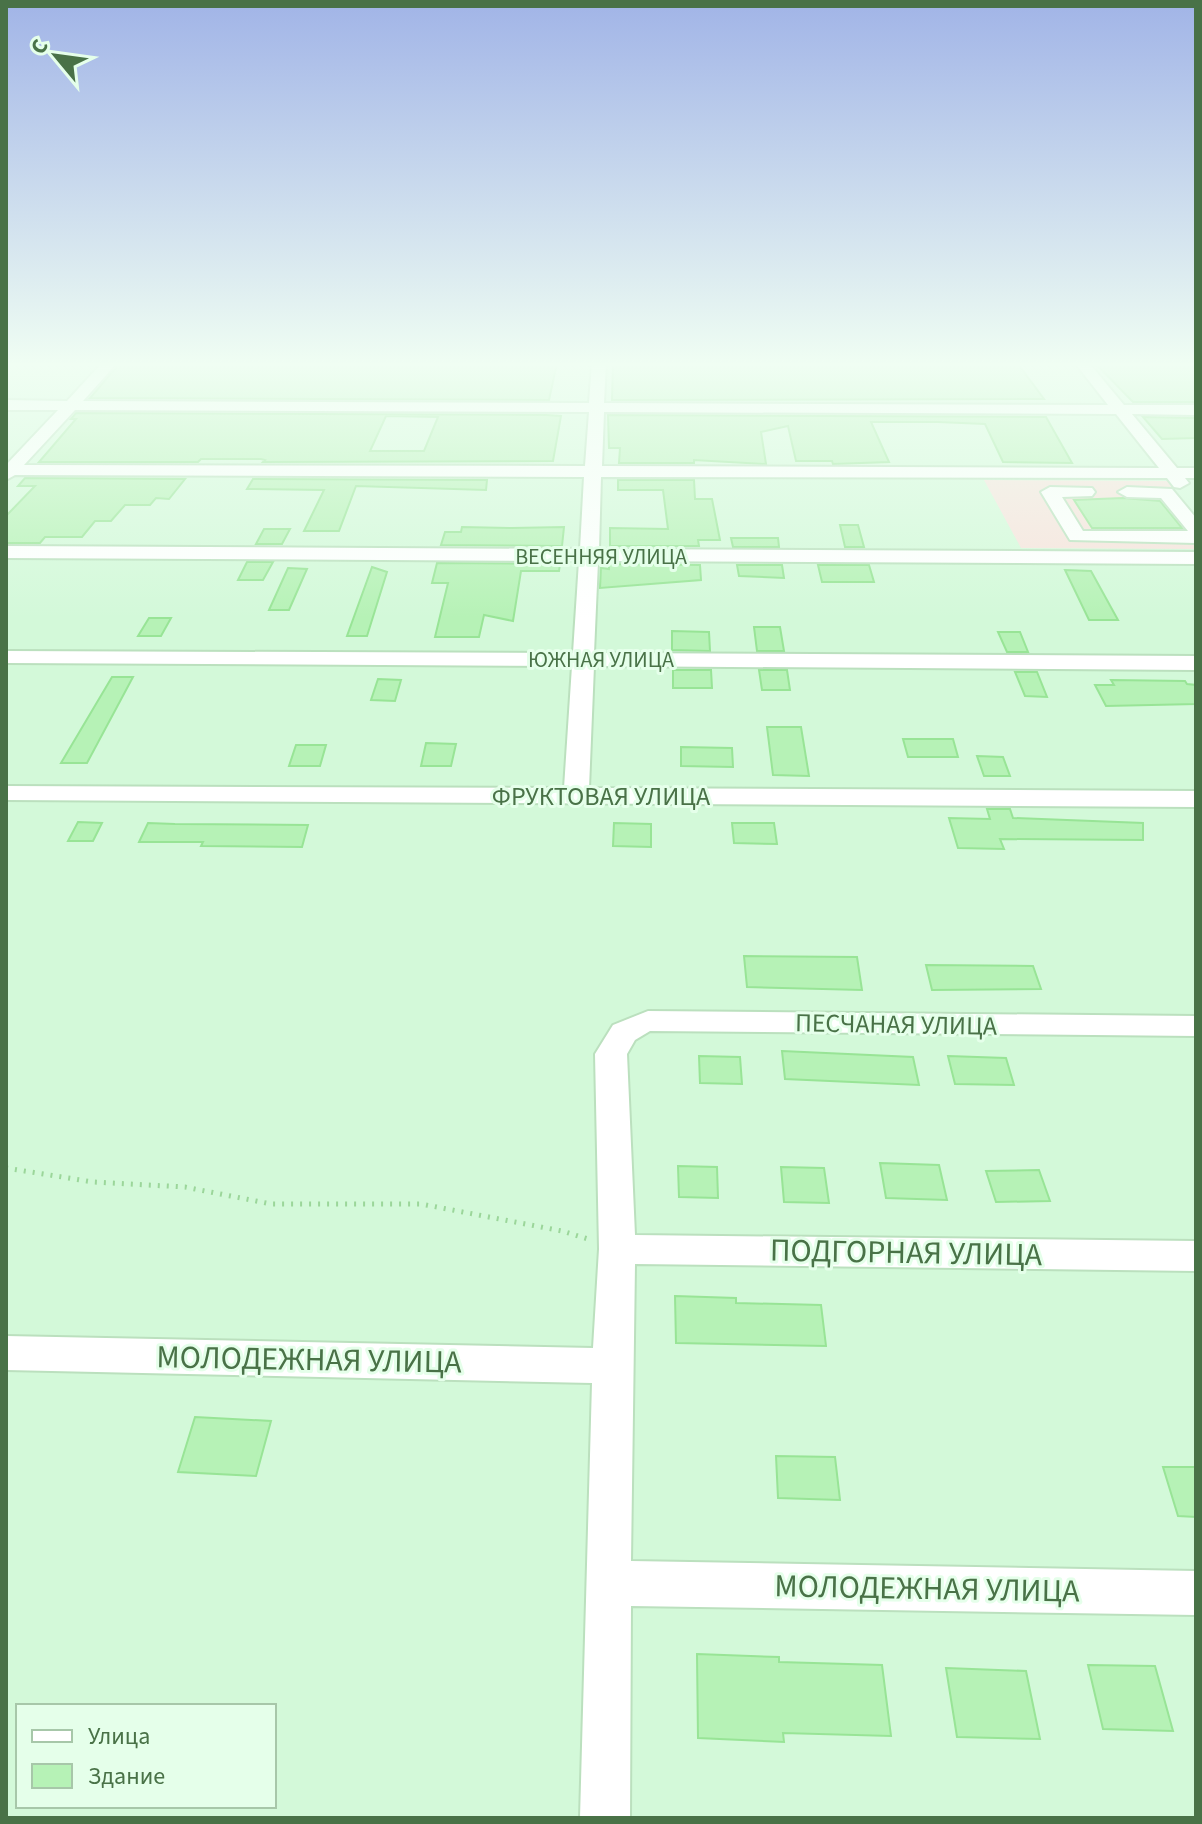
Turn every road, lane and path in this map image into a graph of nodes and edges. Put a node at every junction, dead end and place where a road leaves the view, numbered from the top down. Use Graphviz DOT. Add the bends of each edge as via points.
graph roads {
  1 [pos="30,448"];
  2 [pos="594,448"];
  3 [pos="1151,448"];
  4 [pos="593,471"];
  5 [pos="8,472"];
  6 [pos="1172,473"];
  7 [pos="1196,473"];
  8 [pos="1089,474"];
  9 [pos="1103,492"];
  10 [pos="1188,492"];
  11 [pos="1196,530"];
  12 [pos="1196,537"];
  13 [pos="6,552"];
  14 [pos="591,556"];
  15 [pos="1196,558"];
  16 [pos="6,657"];
  17 [pos="584,659"];
  18 [pos="1196,663"];
  19 [pos="6,793"];
  20 [pos="576,796"];
  21 [pos="1196,799"];
  22 [pos="1196,1026"];
  23 [pos="7,1168"];
  24 [pos="617,1249"];
  25 [pos="1196,1256"];
  26 [pos="6,1353"];
  27 [pos="612,1366"];
  28 [pos="610,1583"];
  29 [pos="1196,1593"];
  30 [pos="605,1818"];
  1 -- 5 [label="street"];
  2 -- 4 [label="street"];
  3 -- 6 [label="street"];
  4 -- 5 [label="street"];
  4 -- 8 [label="street"];
  4 -- 14 [label="street"];
  6 -- 7 [label="street"];
  6 -- 8 [label="street"];
  6 -- 10 [label="street"];
  8 -- 9 [label="street"];
  9 -- 11 [label="street" via="1166,493"];
  9 -- 12 [label="street" via="1050,492 1077,536"];
  13 -- 14 [label="street, ВЕСЕННЯЯ УЛИЦА"];
  14 -- 15 [label="street, ВЕСЕННЯЯ УЛИЦА"];
  14 -- 17 [label="street"];
  16 -- 17 [label="street, ЮЖНАЯ УЛИЦА"];
  17 -- 18 [label="street, ЮЖНАЯ УЛИЦА"];
  17 -- 20 [label="street"];
  19 -- 20 [label="street, ФРУКТОВАЯ УЛИЦА"];
  20 -- 21 [label="street, ФРУКТОВАЯ УЛИЦА"];
  22 -- 24 [label="street, ПЕСЧАНАЯ УЛИЦА" via="648,1021 622,1033 611,1054"];
  23 -- 24 [label="path" via="93,1182 185,1187 271,1204 421,1204 562,1231"];
  24 -- 25 [label="street, ПОДГОРНАЯ УЛИЦА"];
  24 -- 27 [label="street"];
  26 -- 27 [label="street, МОЛОДЕЖНАЯ УЛИЦА"];
  27 -- 28 [label="street"];
  28 -- 29 [label="street, МОЛОДЕЖНАЯ УЛИЦА"];
  28 -- 30 [label="street"];
}
